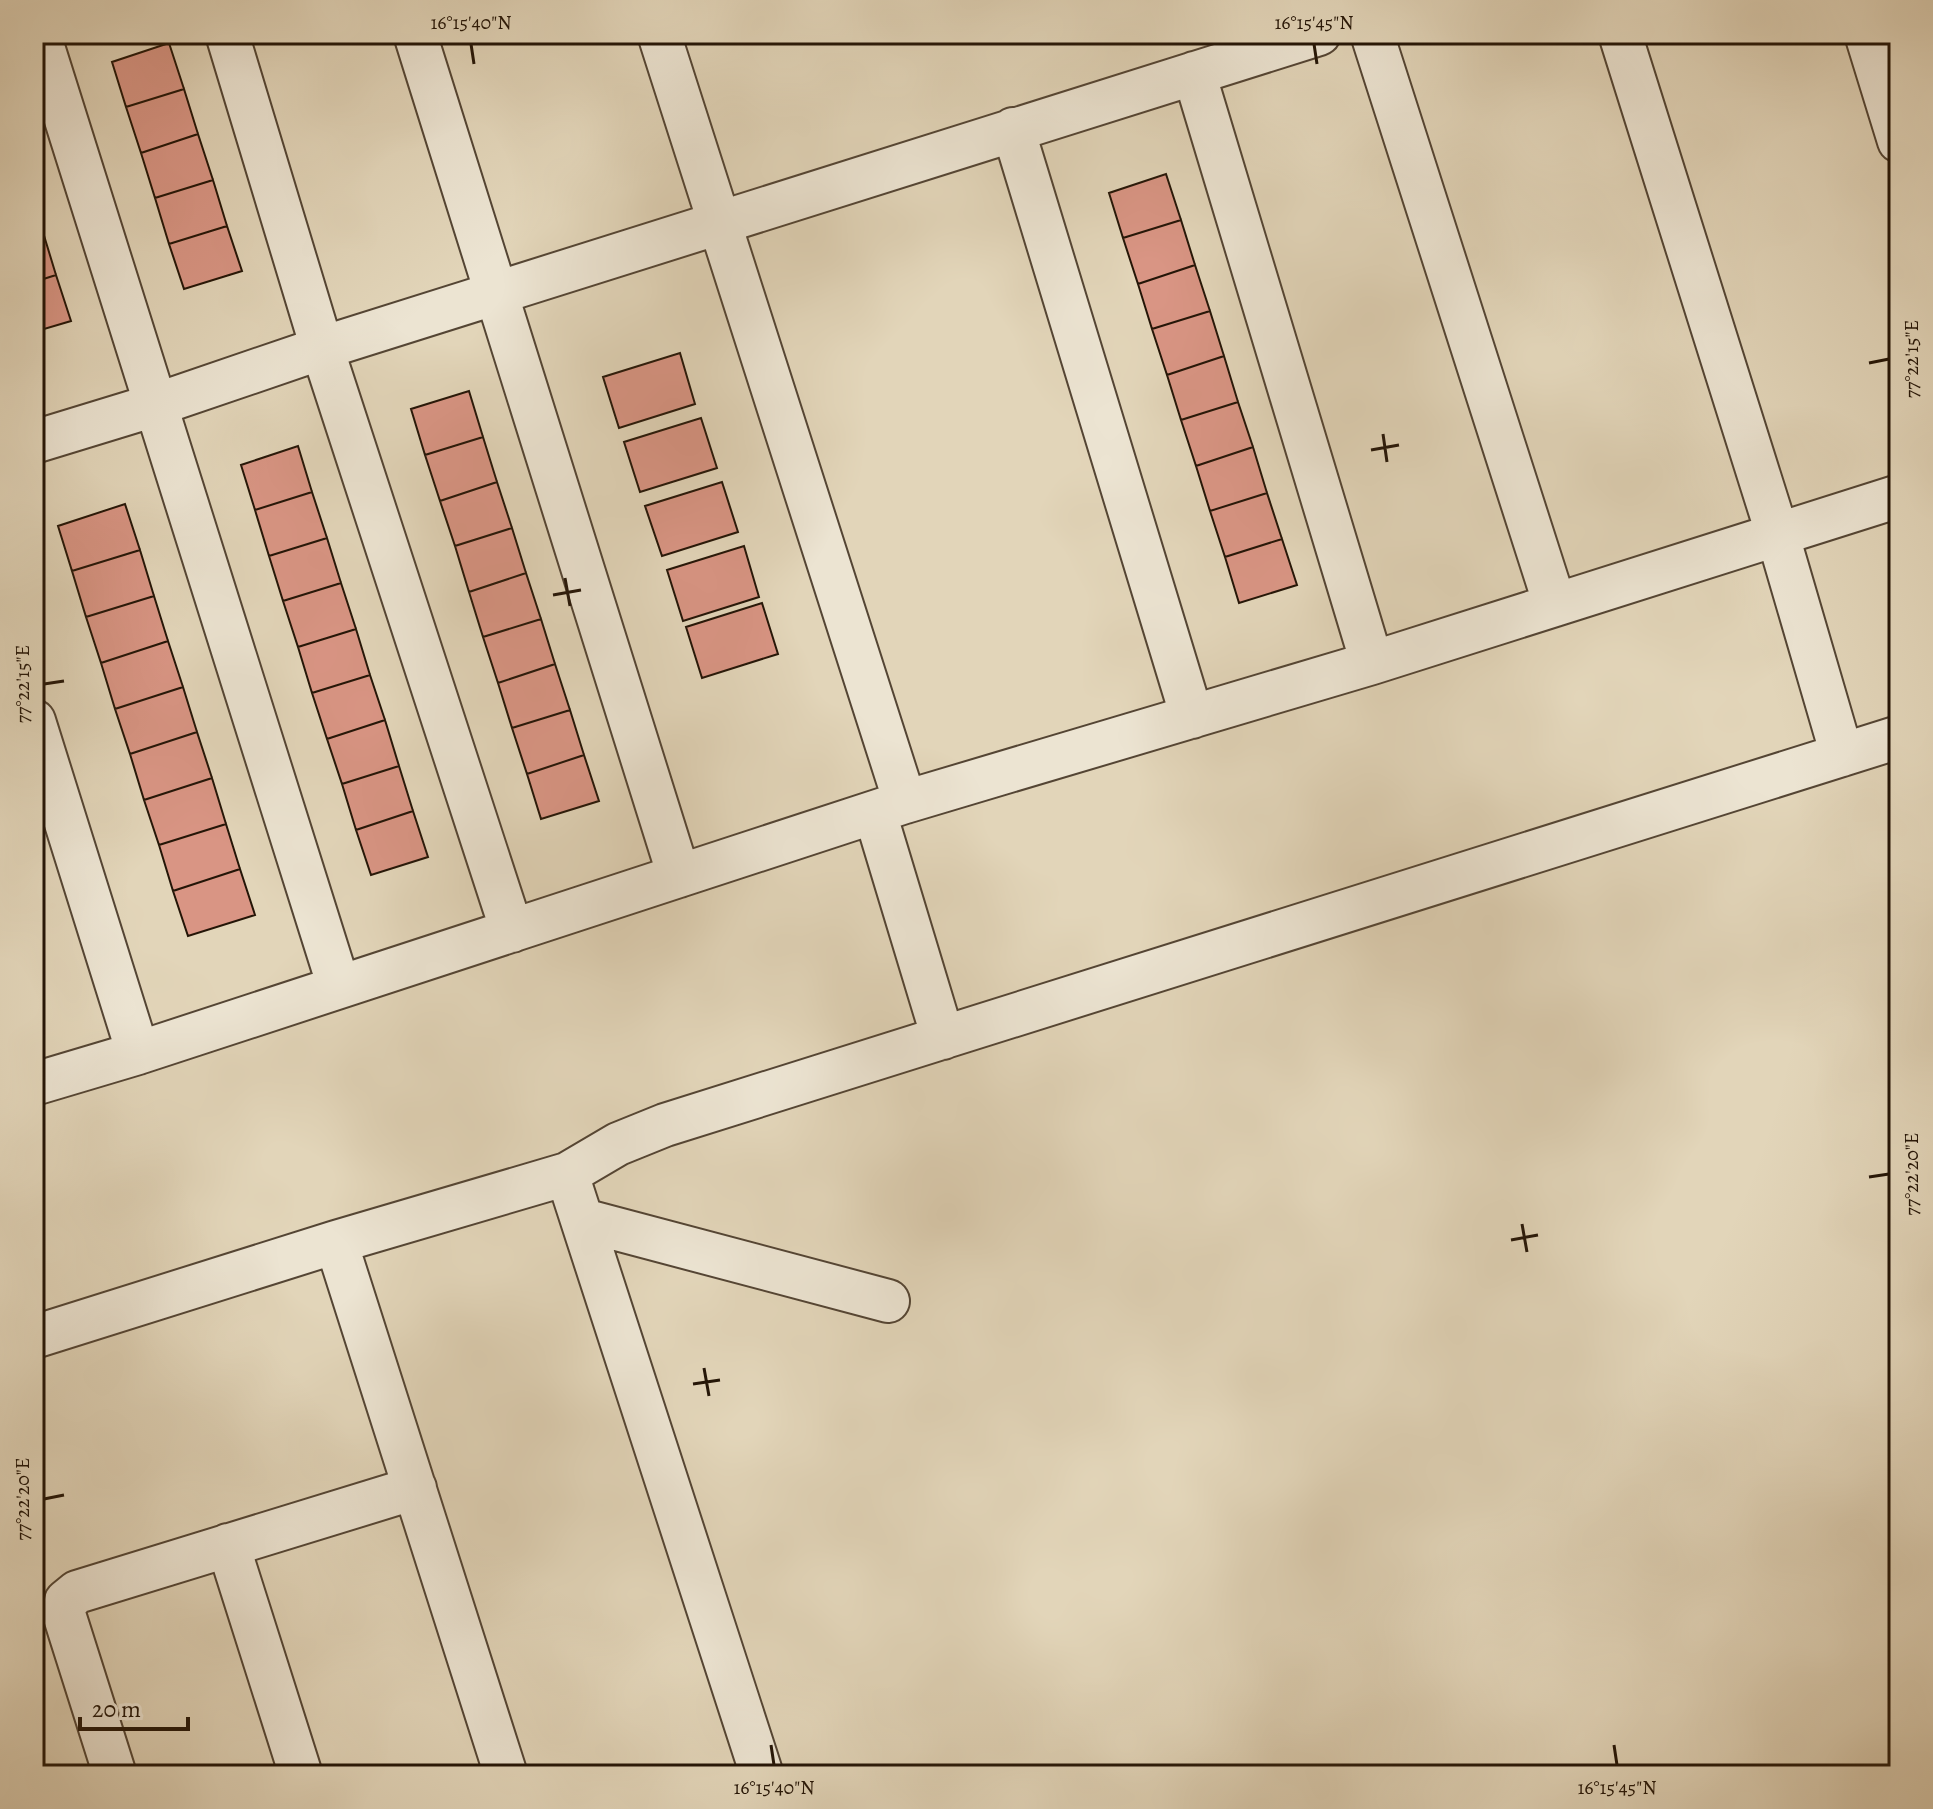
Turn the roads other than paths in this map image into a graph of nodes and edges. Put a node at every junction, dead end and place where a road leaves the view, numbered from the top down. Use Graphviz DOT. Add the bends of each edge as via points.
graph roads {
  1 [pos="39,34"];
  2 [pos="227,34"];
  3 [pos="415,34"];
  4 [pos="659,34"];
  5 [pos="1319,34"];
  6 [pos="1372,34"];
  7 [pos="1620,34"];
  8 [pos="1866,34"];
  9 [pos="1194,73"];
  10 [pos="1013,129"];
  11 [pos="1899,141"];
  12 [pos="720,223"];
  13 [pos="495,294"];
  14 [pos="322,348"];
  15 [pos="155,405"];
  16 [pos="34,442"];
  17 [pos="1899,496"];
  18 [pos="1778,536"];
  19 [pos="1555,605"];
  20 [pos="1372,663"];
  21 [pos="1192,717"];
  22 [pos="34,721"];
  23 [pos="1899,737"];
  24 [pos="1842,755"];
  25 [pos="890,808"];
  26 [pos="679,876"];
  27 [pos="512,931"];
  28 [pos="339,987"];
  29 [pos="943,1038"];
  30 [pos="138,1053"];
  31 [pos="34,1084"];
  32 [pos="567,1174"];
  33 [pos="583,1220"];
  34 [pos="336,1242"];
  35 [pos="888,1301"];
  36 [pos="34,1337"];
  37 [pos="415,1488"];
  38 [pos="228,1545"];
  39 [pos="115,1775"];
  40 [pos="301,1775"];
  41 [pos="506,1775"];
  42 [pos="762,1775"];
  1 -- 15 [label="street"];
  2 -- 14 [label="street"];
  3 -- 13 [label="street"];
  4 -- 12 [label="street"];
  5 -- 9 [label="street"];
  6 -- 19 [label="street"];
  7 -- 18 [label="street"];
  8 -- 11 [label="street"];
  9 -- 10 [label="street"];
  9 -- 20 [label="street"];
  10 -- 12 [label="street"];
  10 -- 21 [label="street"];
  12 -- 13 [label="street"];
  12 -- 25 [label="street"];
  13 -- 14 [label="street"];
  13 -- 26 [label="street"];
  14 -- 15 [label="street"];
  14 -- 27 [label="street"];
  15 -- 16 [label="street"];
  15 -- 28 [label="street"];
  17 -- 18 [label="street"];
  18 -- 19 [label="street"];
  18 -- 24 [label="street"];
  19 -- 20 [label="street"];
  20 -- 21 [label="street"];
  21 -- 25 [label="street"];
  22 -- 30 [label="street"];
  23 -- 24 [label="street"];
  24 -- 29 [label="street"];
  25 -- 26 [label="street"];
  25 -- 29 [label="street"];
  26 -- 27 [label="street"];
  27 -- 28 [label="street"];
  28 -- 30 [label="street"];
  29 -- 32 [label="street" via="665,1125 618,1144"];
  30 -- 31 [label="street"];
  32 -- 33 [label="street"];
  32 -- 34 [label="street"];
  33 -- 35 [label="street"];
  33 -- 42 [label="street"];
  34 -- 36 [label="street"];
  34 -- 37 [label="street"];
  37 -- 38 [label="street"];
  37 -- 41 [label="street"];
  38 -- 39 [label="street" via="77,1592 66,1601 64,1614"];
  38 -- 40 [label="street"];
}
